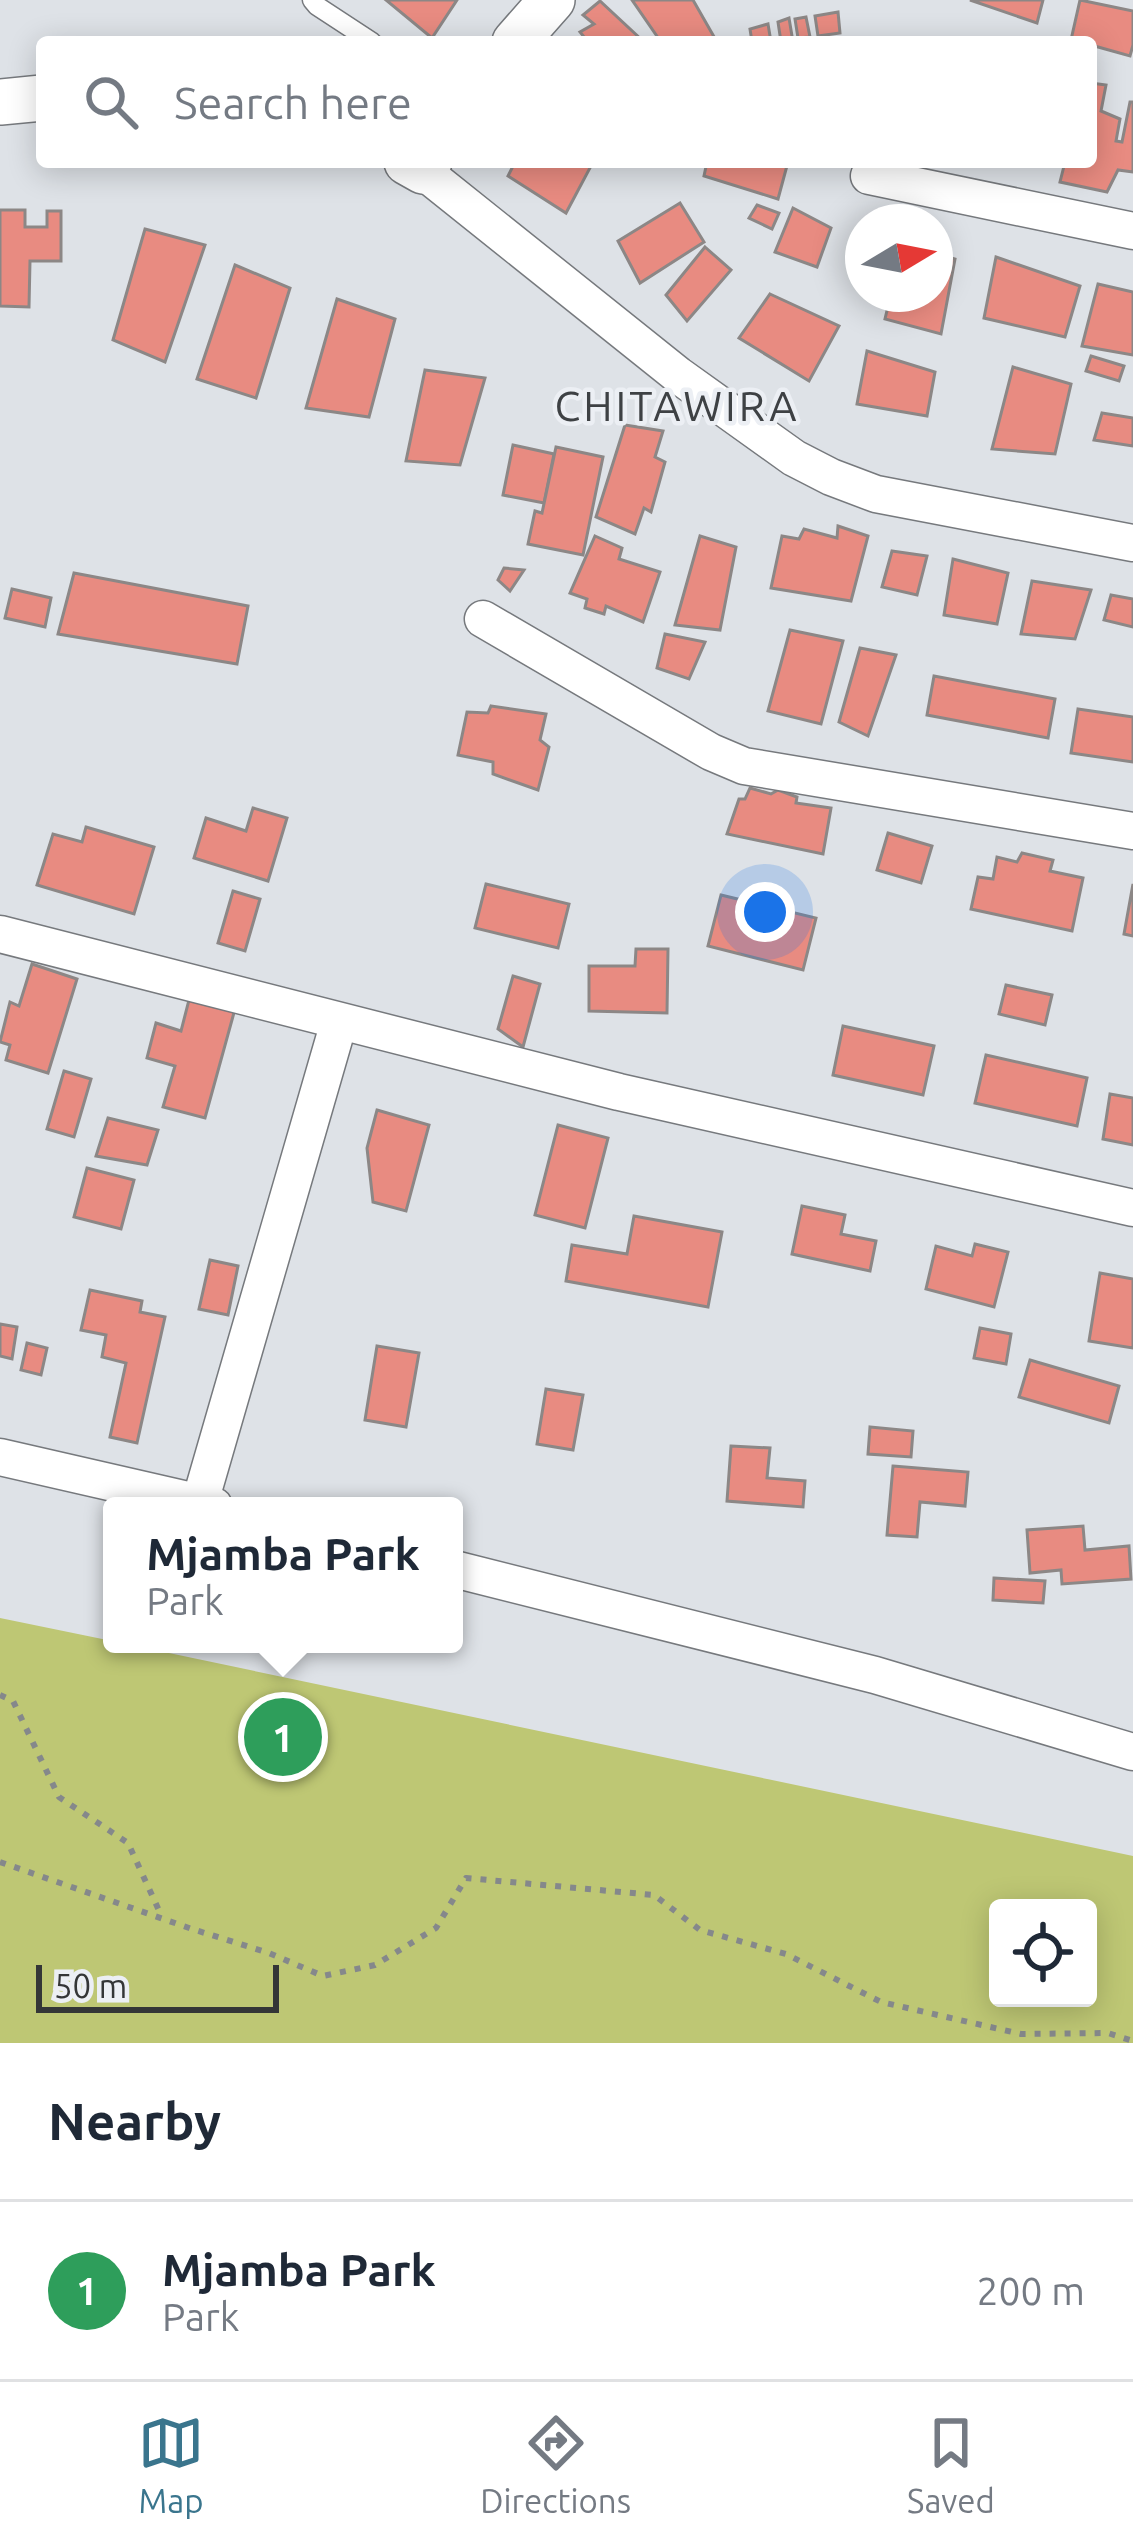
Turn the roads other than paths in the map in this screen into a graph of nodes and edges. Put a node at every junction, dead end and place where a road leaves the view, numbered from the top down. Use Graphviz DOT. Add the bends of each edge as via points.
graph roads {
  1 [pos="312,0"];
  2 [pos="553,0"];
  3 [pos="364,36"];
  4 [pos="520,36"];
  5 [pos="36,99"];
  6 [pos="0,102"];
  7 [pos="424,168"];
  8 [pos="869,176"];
  9 [pos="1133,231"];
  10 [pos="1133,543"];
  11 [pos="483,619"];
  12 [pos="1133,831"];
  13 [pos="0,934"];
  14 [pos="339,1022"];
  15 [pos="1133,1208"];
  16 [pos="0,1457"];
  17 [pos="176,1497"];
  18 [pos="209,1497"];
  19 [pos="463,1570"];
  20 [pos="1133,1752"];
  1 -- 3 [label="lane"];
  2 -- 4 [label="street"];
  5 -- 6 [label="street"];
  7 -- 10 [label="street" via="678,375 794,458 876,494"];
  8 -- 9 [label="street"];
  11 -- 12 [label="street" via="744,766"];
  13 -- 14 [label="street"];
  14 -- 15 [label="street"];
  14 -- 18 [label="street"];
  16 -- 17 [label="street"];
  19 -- 20 [label="street" via="875,1675"];
}
